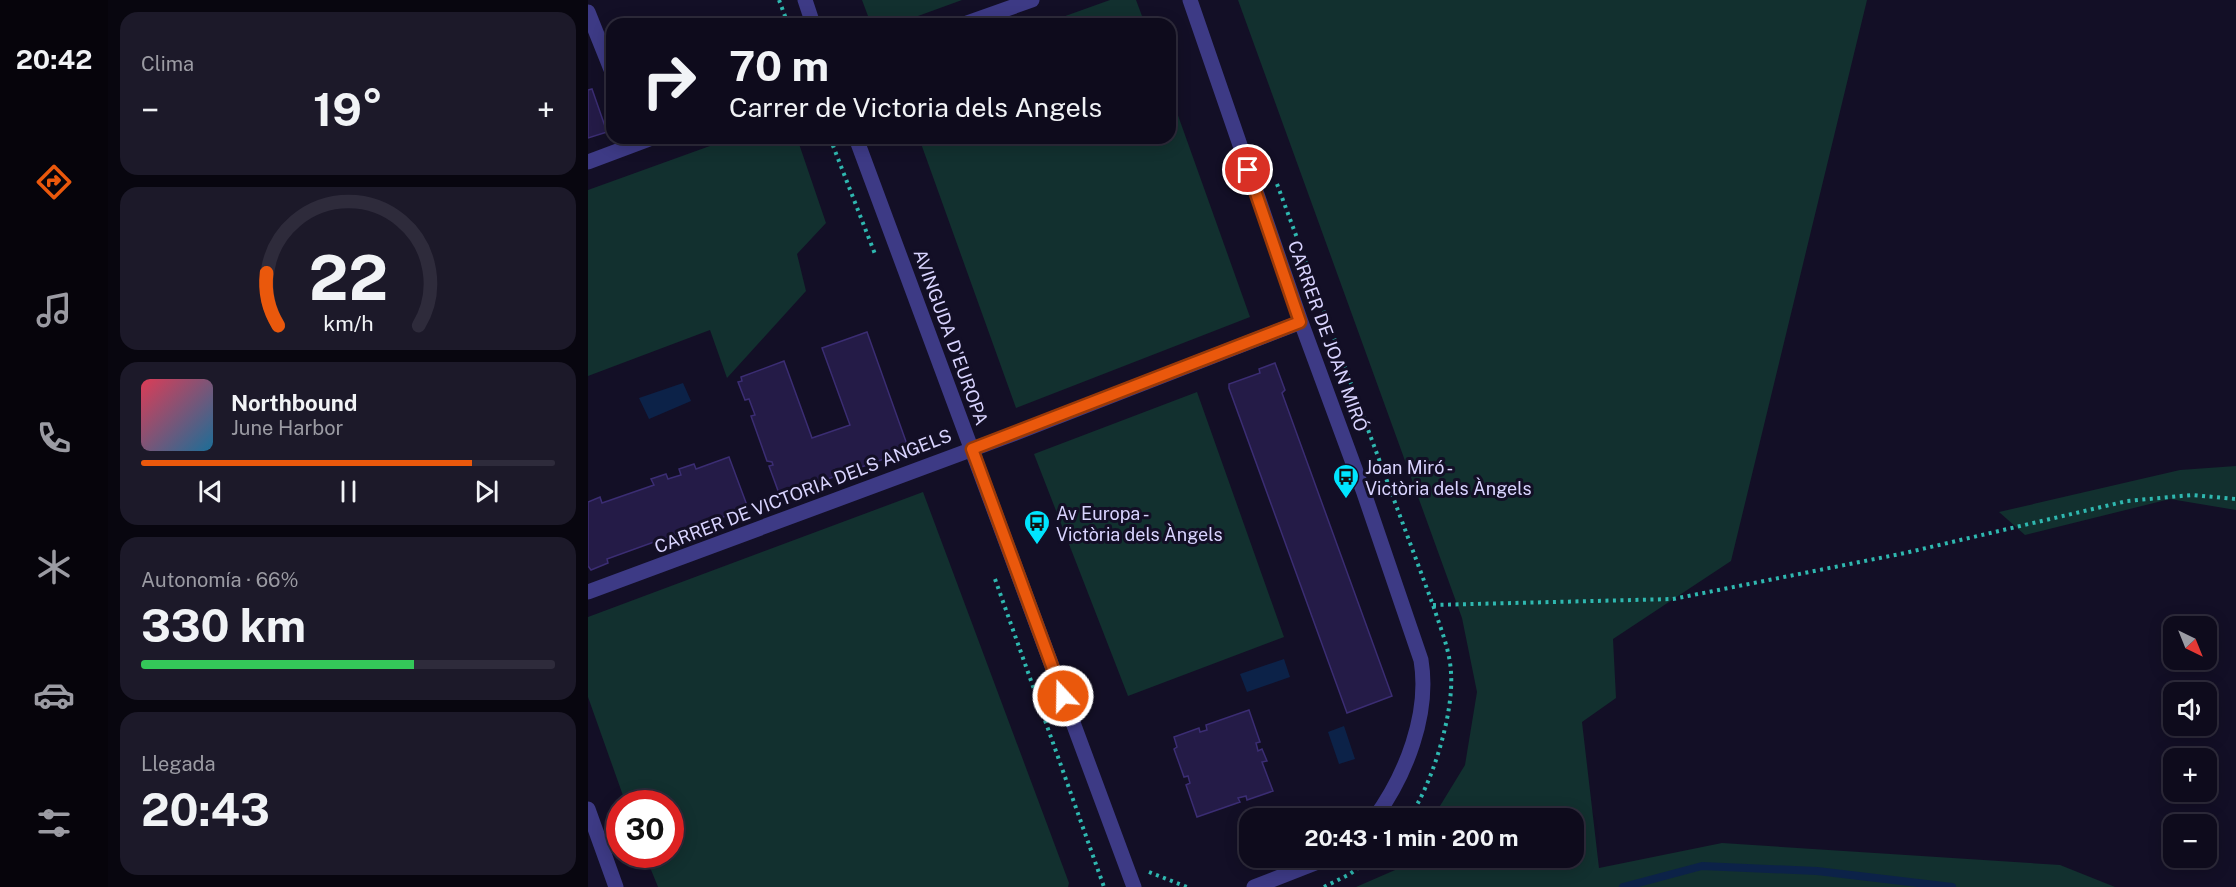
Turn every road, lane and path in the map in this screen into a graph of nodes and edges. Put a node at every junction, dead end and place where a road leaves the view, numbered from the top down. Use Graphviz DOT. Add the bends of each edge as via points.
graph roads {
  1 [pos="779,0"];
  2 [pos="805,0"];
  3 [pos="1032,0"];
  4 [pos="1190,0"];
  5 [pos="588,12"];
  6 [pos="786,18"];
  7 [pos="811,18"];
  8 [pos="980,18"];
  9 [pos="606,57"];
  10 [pos="632,144"];
  11 [pos="832,144"];
  12 [pos="858,144"];
  13 [pos="588,162"];
  14 [pos="876,259"];
  15 [pos="1300,322"];
  16 [pos="972,449"];
  17 [pos="2236,500"];
  18 [pos="995,578"];
  19 [pos="588,592"];
  20 [pos="1433,605"];
  21 [pos="1432,766"];
  22 [pos="1382,808"];
  23 [pos="1414,808"];
  24 [pos="588,809"];
  25 [pos="1302,868"];
  26 [pos="1358,868"];
  27 [pos="1152,871"];
  28 [pos="616,887"];
  29 [pos="1104,887"];
  30 [pos="1134,887"];
  31 [pos="1187,887"];
  32 [pos="1254,887"];
  33 [pos="1324,887"];
  1 -- 6 [label="path"];
  2 -- 7 [label="street"];
  3 -- 8 [label="street"];
  4 -- 15 [label="street, CARRER DE JOAN MIRÓ"];
  5 -- 9 [label="street"];
  10 -- 13 [label="street"];
  11 -- 14 [label="path"];
  12 -- 16 [label="street, AVINGUDA D'EUROPA"];
  15 -- 16 [label="street, CARRER DE VICTORIA DELS ANGELS"];
  15 -- 22 [label="street, CARRER DE JOAN MIRÓ" via="1421,660 1424,698 1407,756"];
  16 -- 19 [label="street, CARRER DE VICTORIA DELS ANGELS"];
  16 -- 30 [label="street, AVINGUDA D'EUROPA"];
  17 -- 20 [label="path" via="2192,495 2127,501 1905,553 1673,599"];
  18 -- 29 [label="path"];
  21 -- 23 [label="path"];
  24 -- 28 [label="street"];
  25 -- 32 [label="street"];
  26 -- 33 [label="path"];
  27 -- 31 [label="path"];
}
